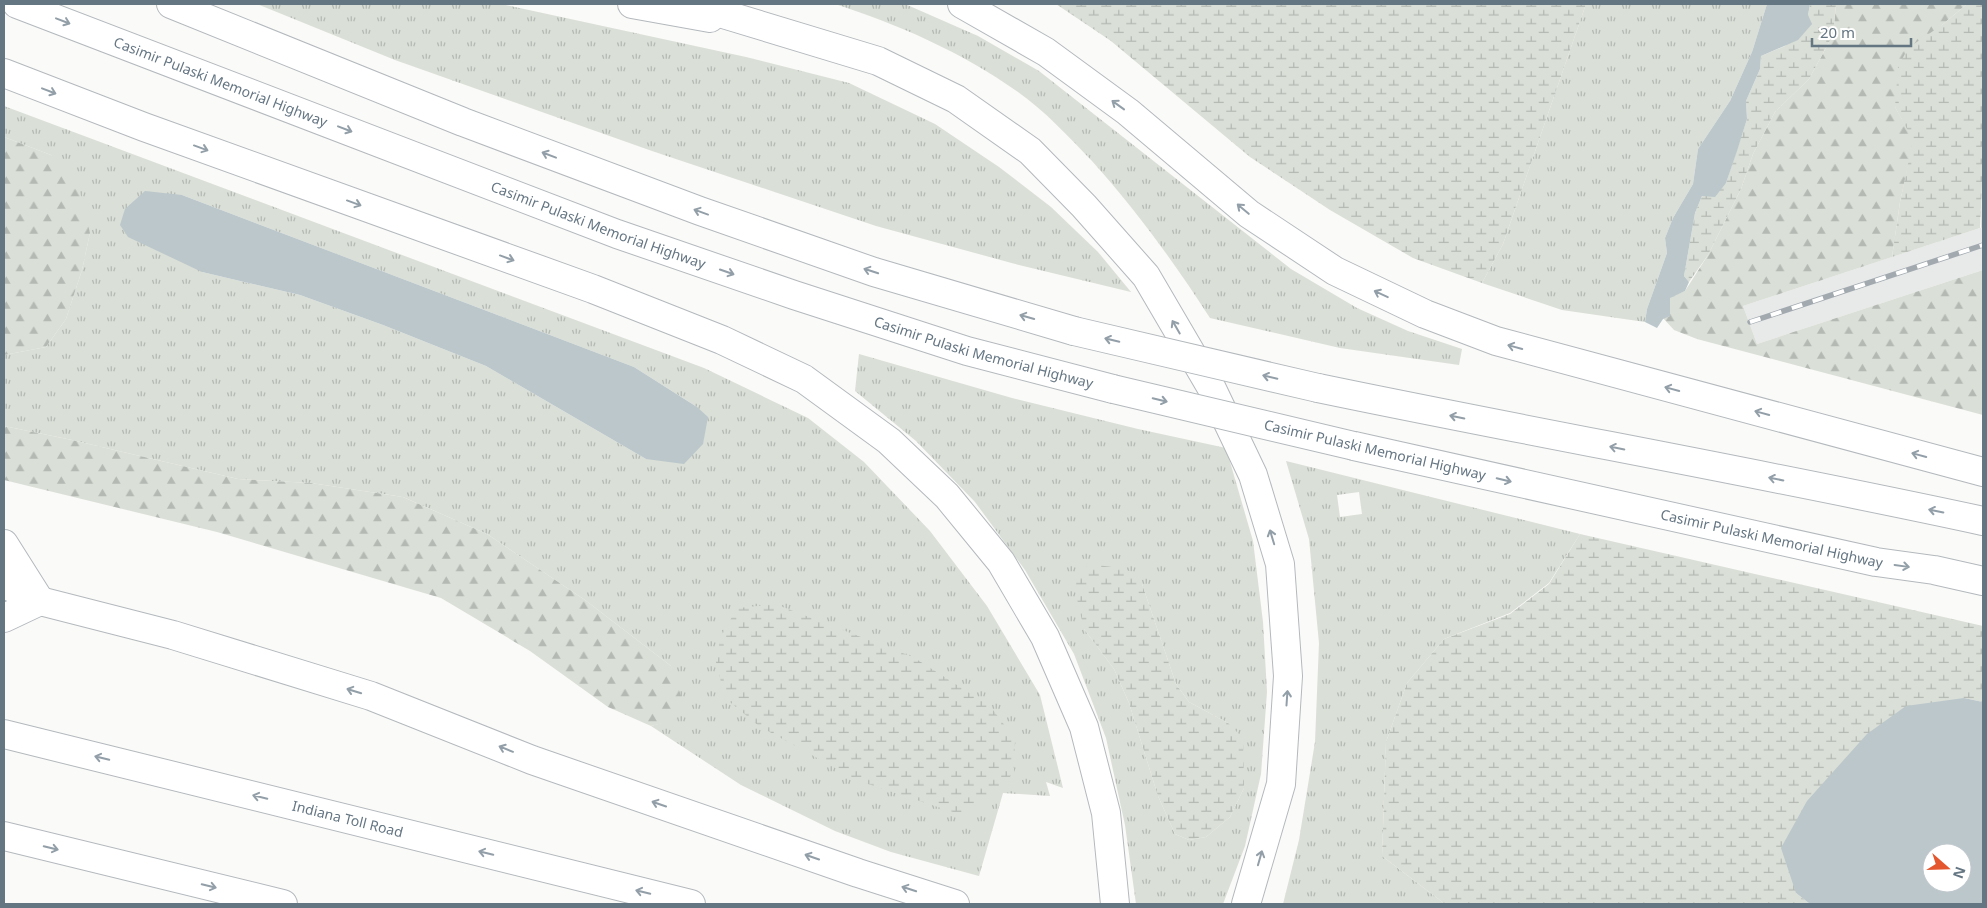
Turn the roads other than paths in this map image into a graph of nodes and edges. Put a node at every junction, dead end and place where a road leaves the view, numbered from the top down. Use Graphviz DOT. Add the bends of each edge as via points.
graph roads {
  1 [pos="17,4"];
  2 [pos="171,4"];
  3 [pos="632,4"];
  4 [pos="690,4"];
  5 [pos="962,4"];
  6 [pos="792,34"];
  7 [pos="4,73"];
  8 [pos="1983,472"];
  9 [pos="1983,521"];
  10 [pos="4,544"];
  11 [pos="4,567"];
  12 [pos="1983,581"];
  13 [pos="4,584"];
  14 [pos="4,598"];
  15 [pos="40,601"];
  16 [pos="4,609"];
  17 [pos="4,618"];
  18 [pos="4,734"];
  19 [pos="4,836"];
  20 [pos="283,904"];
  21 [pos="690,904"];
  22 [pos="955,904"];
  23 [pos="1115,904"];
  24 [pos="1246,904"];
  1 -- 12 [label="highway, Casimir Pulaski Memorial Highway, one-way, bridge" via="617,234 967,351 1354,446 1876,562"];
  9 -- 2 [label="highway, one-way, bridge" via="1318,388 1074,331 874,272 700,211 463,122"];
  3 -- 6 [label="highway"];
  4 -- 6 [label="highway"];
  8 -- 5 [label="highway, one-way" via="1496,342 1425,314 1335,271 1257,220 1128,112 1083,79 1046,52"];
  24 -- 6 [label="highway, one-way" via="1281,784 1288,667 1280,564 1253,475 1211,387 1146,276 1030,151 956,99 878,60"];
  7 -- 23 [label="highway, one-way" via="722,340 804,379 889,441 947,496 1001,562 1045,637 1087,737 1106,813"];
  10 -- 15 [label="highway"];
  11 -- 15 [label="highway"];
  13 -- 15 [label="highway"];
  14 -- 15 [label="highway"];
  15 -- 16 [label="highway"];
  15 -- 17 [label="highway"];
  22 -- 15 [label="highway, one-way" via="532,760 371,696 173,635"];
  21 -- 18 [label="highway, Indiana Toll Road, one-way"];
  19 -- 20 [label="highway, one-way"];
}
